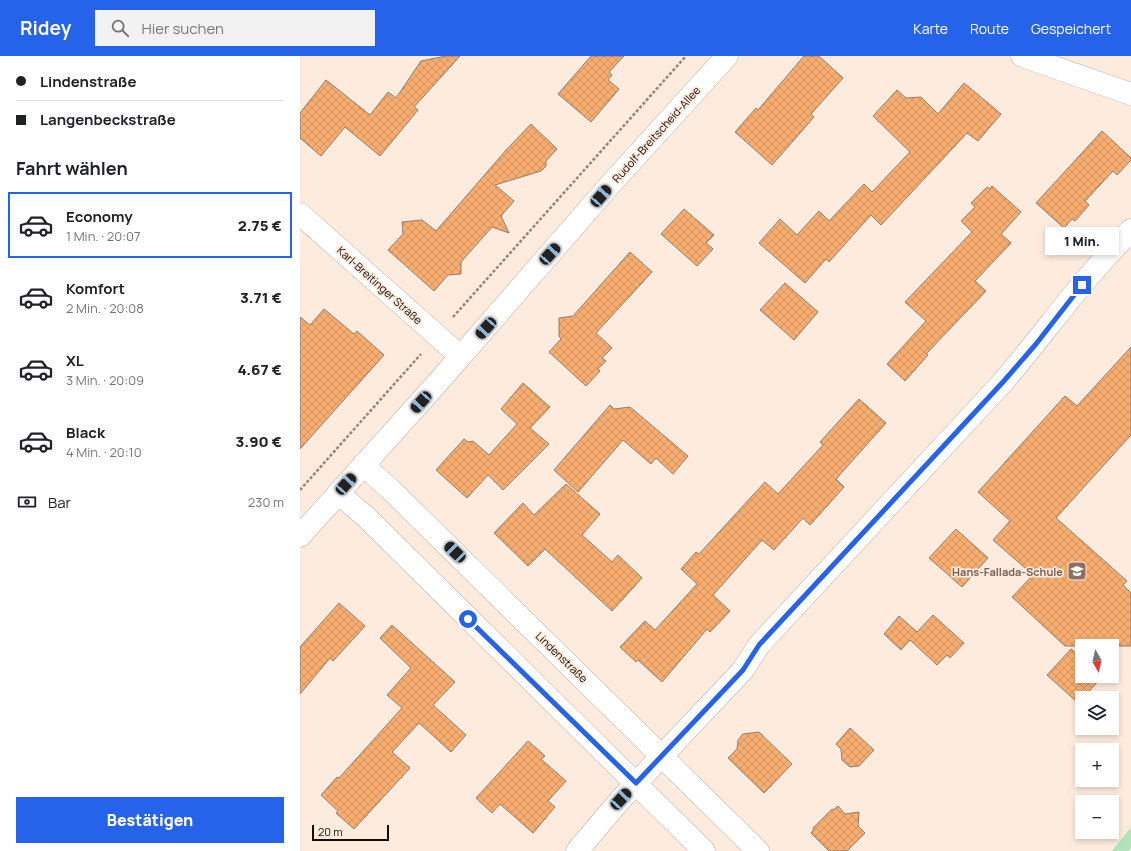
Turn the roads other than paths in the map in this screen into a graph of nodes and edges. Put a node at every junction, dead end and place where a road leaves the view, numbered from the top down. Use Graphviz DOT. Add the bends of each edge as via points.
graph roads {
  1 [pos="727,56"];
  2 [pos="1022,56"];
  3 [pos="1131,94"];
  4 [pos="300,214"];
  5 [pos="1131,230"];
  6 [pos="460,356"];
  7 [pos="364,465"];
  8 [pos="338,493"];
  9 [pos="300,536"];
  10 [pos="662,755"];
  11 [pos="636,783"];
  12 [pos="576,851"];
  13 [pos="704,851"];
  14 [pos="758,851"];
  1 -- 6 [label="street, Rudolf-Breitscheid-Allee"];
  2 -- 3 [label="street"];
  4 -- 6 [label="street, Karl-Breitinger Straße"];
  5 -- 10 [label="street" via="1090,275 1003,382 759,645 743,670"];
  6 -- 7 [label="street, Rudolf-Breitscheid-Allee"];
  7 -- 8 [label="street, Rudolf-Breitscheid-Allee"];
  7 -- 10 [label="street, Lindenstraße"];
  8 -- 9 [label="street, Rudolf-Breitscheid-Allee"];
  8 -- 11 [label="street"];
  10 -- 11 [label="street"];
  10 -- 14 [label="street, Lindenstraße"];
  11 -- 12 [label="street"];
  11 -- 13 [label="street"];
}
